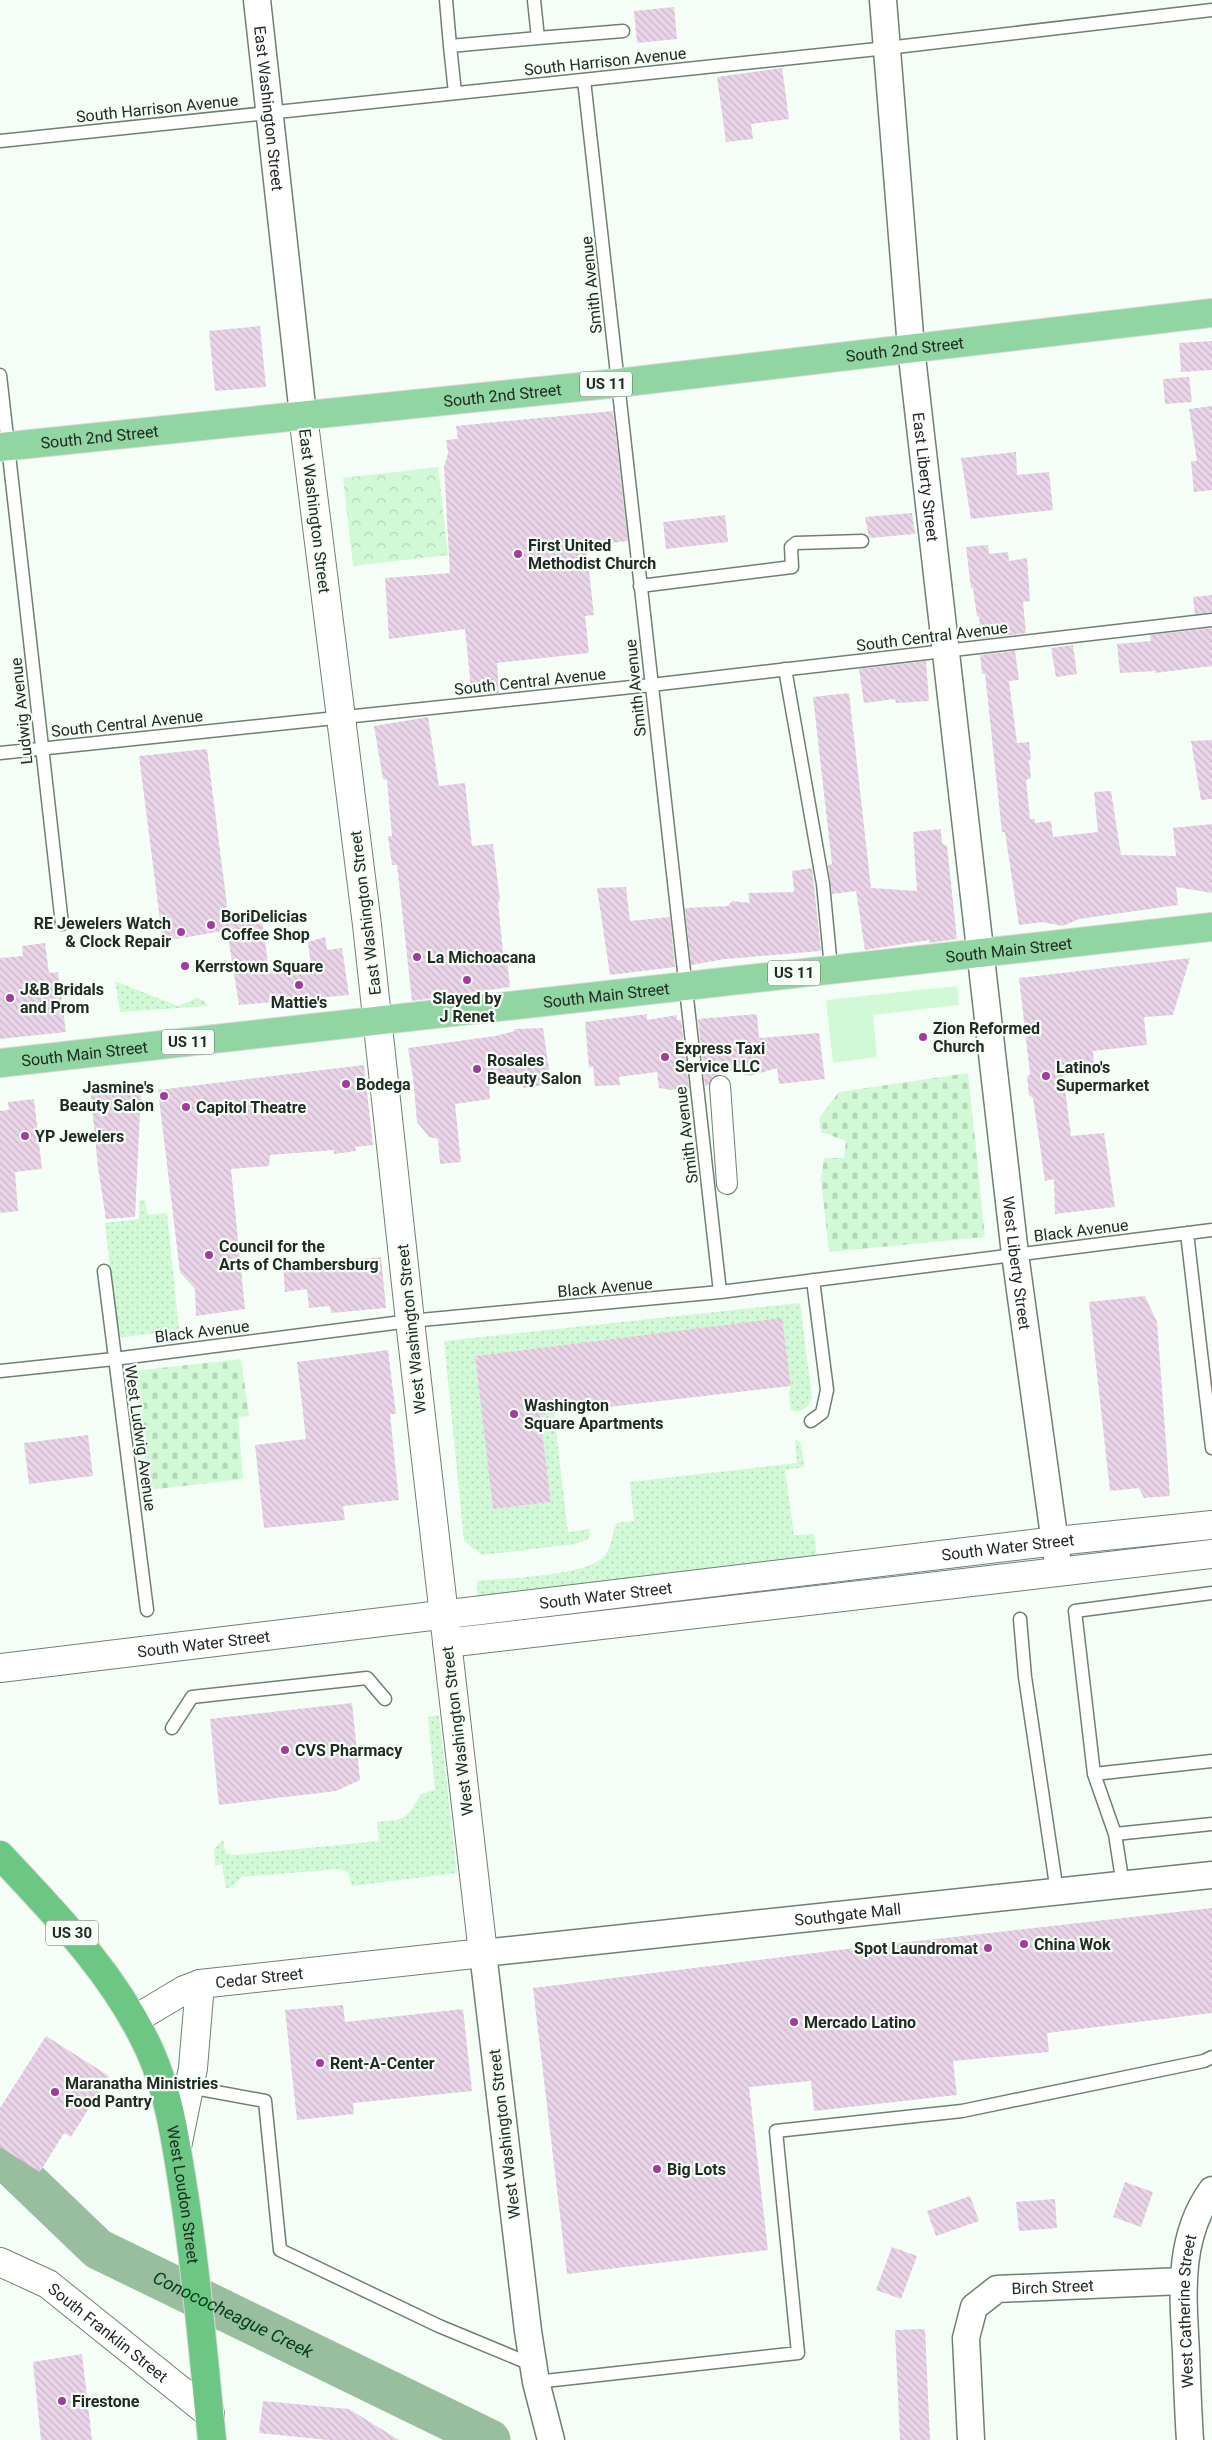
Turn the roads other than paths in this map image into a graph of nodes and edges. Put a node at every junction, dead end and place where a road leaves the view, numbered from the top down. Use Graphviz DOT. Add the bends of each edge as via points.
graph roads {
  1 [pos="257,0"];
  2 [pos="446,0"];
  3 [pos="534,0"];
  4 [pos="883,0"];
  5 [pos="1212,10"];
  6 [pos="624,31"];
  7 [pos="538,38"];
  8 [pos="450,46"];
  9 [pos="887,48"];
  10 [pos="584,80"];
  11 [pos="455,93"];
  12 [pos="270,112"];
  13 [pos="0,141"];
  14 [pos="1212,313"];
  15 [pos="911,348"];
  16 [pos="0,375"];
  17 [pos="618,383"];
  18 [pos="303,415"];
  19 [pos="4,446"];
  20 [pos="862,540"];
  21 [pos="640,586"];
  22 [pos="1212,620"];
  23 [pos="947,650"];
  24 [pos="785,669"];
  25 [pos="651,684"];
  26 [pos="341,716"];
  27 [pos="42,748"];
  28 [pos="0,753"];
  29 [pos="62,924"];
  30 [pos="1212,927"];
  31 [pos="981,952"];
  32 [pos="831,968"];
  33 [pos="685,985"];
  34 [pos="376,1021"];
  35 [pos="0,1063"];
  36 [pos="720,1086"];
  37 [pos="727,1184"];
  38 [pos="1212,1230"];
  39 [pos="1187,1233"];
  40 [pos="1015,1254"];
  41 [pos="104,1271"];
  42 [pos="813,1280"];
  43 [pos="720,1292"];
  44 [pos="410,1321"];
  45 [pos="114,1359"];
  46 [pos="0,1371"];
  47 [pos="811,1421"];
  48 [pos="1212,1448"];
  49 [pos="1212,1525"];
  50 [pos="1056,1540"];
  51 [pos="1212,1554"];
  52 [pos="1059,1572"];
  53 [pos="1212,1593"];
  54 [pos="147,1610"];
  55 [pos="443,1613"];
  56 [pos="1020,1619"];
  57 [pos="447,1643"];
  58 [pos="0,1668"];
  59 [pos="385,1699"];
  60 [pos="172,1728"];
  61 [pos="1212,1761"];
  62 [pos="1094,1774"];
  63 [pos="1212,1824"];
  64 [pos="1115,1834"];
  65 [pos="0,1855"];
  66 [pos="1212,1876"];
  67 [pos="1122,1885"];
  68 [pos="1057,1892"];
  69 [pos="483,1953"];
  70 [pos="200,1984"];
  71 [pos="134,2020"];
  72 [pos="1212,2057"];
  73 [pos="189,2087"];
  74 [pos="177,2147"];
  75 [pos="1212,2190"];
  76 [pos="0,2262"];
  77 [pos="1182,2281"];
  78 [pos="534,2373"];
  79 [pos="211,2427"];
  80 [pos="551,2440"];
  81 [pos="971,2440"];
  82 [pos="1190,2440"];
  1 -- 12 [label="street, East Washington Street"];
  2 -- 8 [label="lane"];
  3 -- 7 [label="lane"];
  4 -- 9 [label="street, East Liberty Street"];
  5 -- 9 [label="lane, South Harrison Avenue"];
  6 -- 7 [label="lane"];
  7 -- 8 [label="lane"];
  8 -- 11 [label="lane"];
  9 -- 10 [label="lane, South Harrison Avenue"];
  9 -- 15 [label="street, East Liberty Street"];
  10 -- 11 [label="lane, South Harrison Avenue"];
  10 -- 17 [label="lane, Smith Avenue"];
  11 -- 12 [label="lane, South Harrison Avenue"];
  12 -- 13 [label="lane, South Harrison Avenue"];
  12 -- 18 [label="street, East Washington Street"];
  14 -- 15 [label="main road, South 2nd Street / US 11"];
  15 -- 17 [label="main road, South 2nd Street / US 11"];
  15 -- 23 [label="street, East Liberty Street"];
  16 -- 19 [label="lane, Ludwig Avenue"];
  17 -- 18 [label="main road, South 2nd Street / US 11"];
  17 -- 21 [label="lane, Smith Avenue"];
  18 -- 19 [label="main road, South 2nd Street / US 11"];
  18 -- 26 [label="street, East Washington Street"];
  19 -- 27 [label="lane, Ludwig Avenue"];
  20 -- 21 [label="lane" via="796,542 791,547 792,567"];
  21 -- 25 [label="lane, Smith Avenue"];
  22 -- 23 [label="lane, South Central Avenue"];
  23 -- 24 [label="lane, South Central Avenue"];
  23 -- 31 [label="street, East Liberty Street"];
  24 -- 25 [label="lane, South Central Avenue"];
  24 -- 32 [label="lane" via="824,884"];
  25 -- 26 [label="lane, South Central Avenue"];
  25 -- 33 [label="lane, Smith Avenue"];
  26 -- 27 [label="lane, South Central Avenue"];
  26 -- 34 [label="street, East Washington Street"];
  27 -- 28 [label="lane, South Central Avenue"];
  27 -- 29 [label="lane, Ludwig Avenue"];
  30 -- 31 [label="main road, South Main Street / US 11"];
  31 -- 32 [label="main road, South Main Street / US 11"];
  31 -- 40 [label="street, West Liberty Street"];
  32 -- 33 [label="main road, South Main Street / US 11"];
  33 -- 34 [label="main road, South Main Street / US 11"];
  33 -- 43 [label="lane, Smith Avenue"];
  34 -- 35 [label="main road, South Main Street / US 11"];
  34 -- 44 [label="street, West Washington Street"];
  36 -- 37 [label="street"];
  38 -- 39 [label="lane, Black Avenue"];
  39 -- 40 [label="lane, Black Avenue"];
  39 -- 48 [label="lane"];
  40 -- 42 [label="lane, Black Avenue"];
  40 -- 50 [label="street, West Liberty Street"];
  41 -- 45 [label="lane, West Ludwig Avenue"];
  42 -- 43 [label="lane, Black Avenue"];
  42 -- 47 [label="lane" via="827,1390 822,1413"];
  43 -- 44 [label="lane, Black Avenue"];
  44 -- 45 [label="lane, Black Avenue"];
  44 -- 55 [label="street, West Washington Street"];
  45 -- 46 [label="lane, Black Avenue"];
  45 -- 54 [label="lane, West Ludwig Avenue"];
  49 -- 50 [label="street, South Water Street"];
  50 -- 52 [label="street, West Liberty Street"];
  50 -- 55 [label="street, South Water Street"];
  51 -- 52 [label="street, South Water Street"];
  52 -- 57 [label="street, South Water Street"];
  53 -- 62 [label="lane" via="1075,1611"];
  55 -- 57 [label="street, West Washington Street"];
  55 -- 58 [label="street, South Water Street"];
  56 -- 68 [label="lane" via="1025,1677"];
  57 -- 69 [label="street, West Washington Street"];
  59 -- 60 [label="lane" via="366,1678 192,1697"];
  61 -- 62 [label="lane"];
  62 -- 64 [label="lane"];
  63 -- 64 [label="lane"];
  64 -- 67 [label="lane"];
  65 -- 71 [label="highway, West Loudon Street / US 30" via="84,1946"];
  66 -- 67 [label="street, Southgate Mall"];
  67 -- 68 [label="street, Southgate Mall"];
  68 -- 69 [label="street, Southgate Mall"];
  69 -- 70 [label="street, Cedar Street"];
  69 -- 78 [label="street, West Washington Street"];
  70 -- 71 [label="street"];
  70 -- 73 [label="street, Cedar Street" via="194,2068"];
  71 -- 74 [label="highway, West Loudon Street / US 30" via="150,2050 162,2085"];
  72 -- 78 [label="lane" via="962,2111 776,2131 798,2353"];
  73 -- 74 [label="street, Cedar Street"];
  73 -- 78 [label="lane" via="265,2102 280,2250"];
  74 -- 79 [label="highway, West Loudon Street / US 30" via="191,2236"];
  75 -- 77 [label="street, West Catherine Street" via="1190,2235"];
  76 -- 79 [label="street, South Franklin Street" via="48,2284"];
  77 -- 81 [label="street, Birch Street" via="997,2289 981,2301 974,2307 966,2338"];
  77 -- 82 [label="street, West Catherine Street"];
  78 -- 80 [label="street, West Washington Street"];
}
